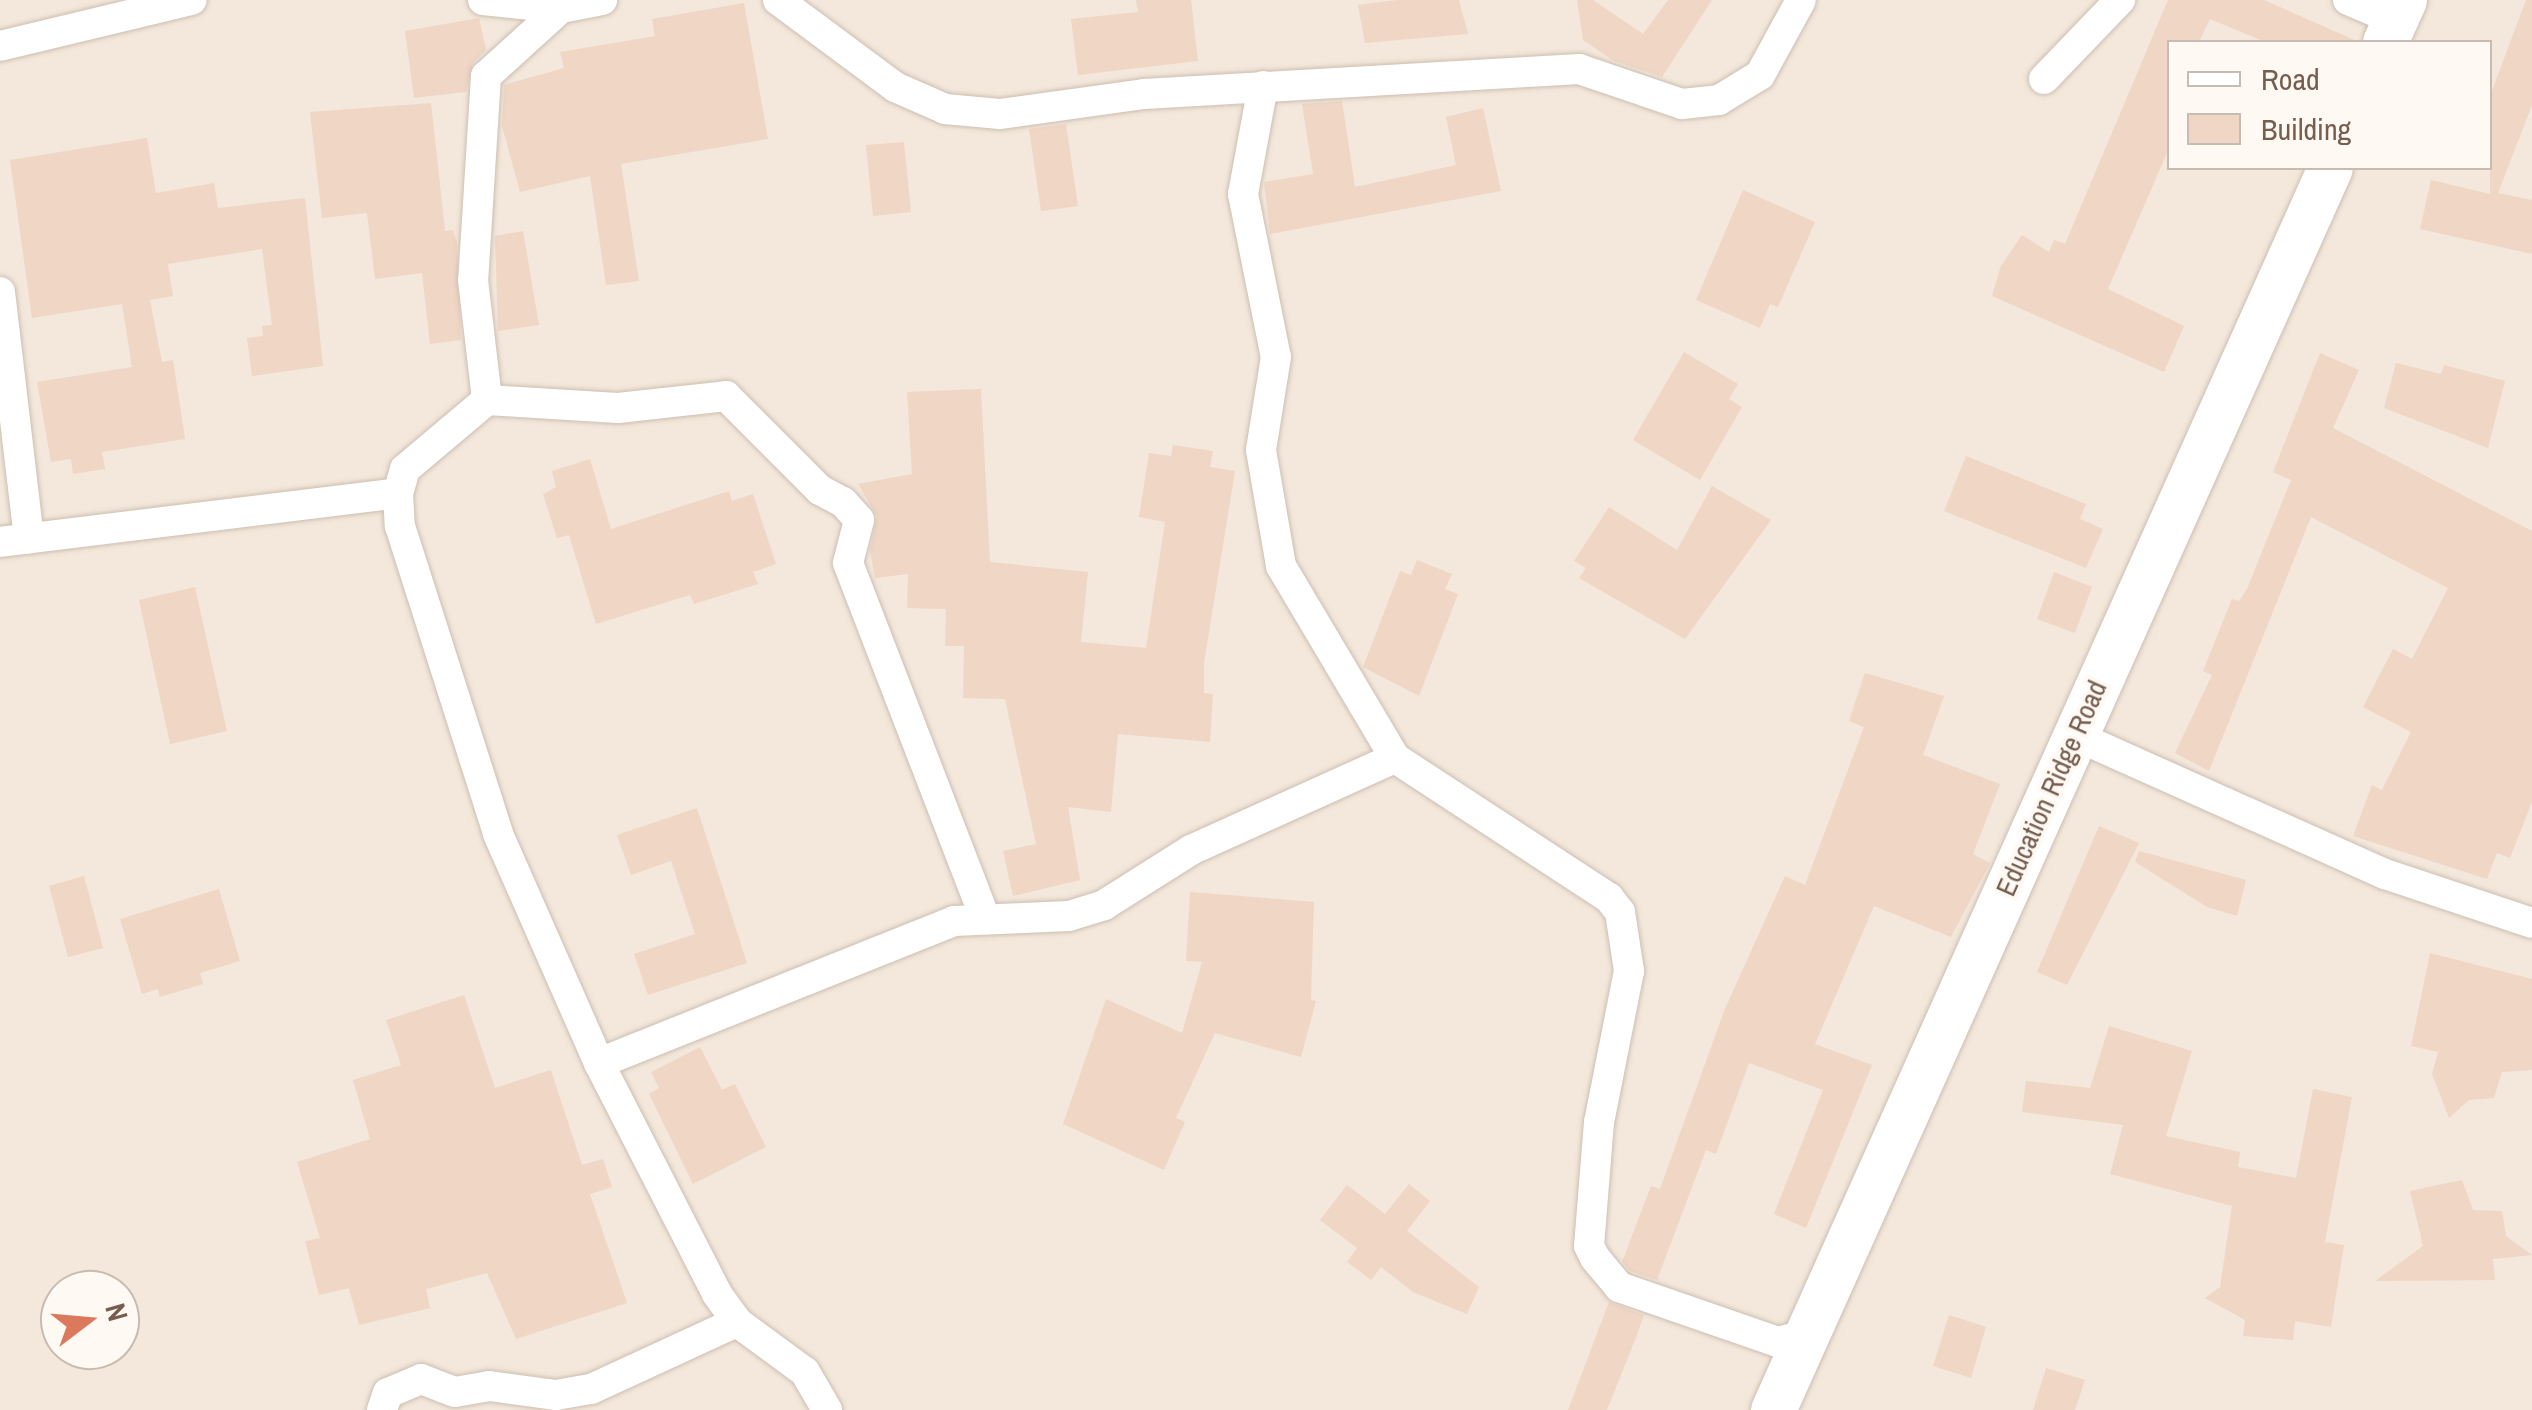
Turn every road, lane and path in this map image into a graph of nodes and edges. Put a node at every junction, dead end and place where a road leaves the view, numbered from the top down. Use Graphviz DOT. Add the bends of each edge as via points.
graph roads {
  1 [pos="192,0"];
  2 [pos="483,0"];
  3 [pos="602,0"];
  4 [pos="778,0"];
  5 [pos="1801,0"];
  6 [pos="2120,0"];
  7 [pos="2348,0"];
  8 [pos="561,8"];
  9 [pos="2395,21"];
  10 [pos="0,46"];
  11 [pos="2044,79"];
  12 [pos="1264,86"];
  13 [pos="2329,170"];
  14 [pos="0,292"];
  15 [pos="487,400"];
  16 [pos="398,493"];
  17 [pos="14,540"];
  18 [pos="2074,735"];
  19 [pos="1395,758"];
  20 [pos="984,916"];
  21 [pos="2532,923"];
  22 [pos="599,1063"];
  23 [pos="737,1322"];
  24 [pos="1804,1336"];
  25 [pos="382,1410"];
  26 [pos="827,1410"];
  27 [pos="1772,1410"];
  1 -- 10 [label="street"];
  2 -- 8 [label="street"];
  3 -- 8 [label="street"];
  4 -- 12 [label="street" via="895,88 945,109 1000,114"];
  5 -- 12 [label="street" via="1760,75 1719,100 1682,104 1579,69"];
  6 -- 11 [label="street"];
  7 -- 9 [label="street"];
  8 -- 15 [label="street" via="486,76 472,280"];
  12 -- 19 [label="street" via="1243,194 1277,374 1261,450 1268,511 1281,566"];
  13 -- 18 [label="main road, Education Ridge Road"];
  14 -- 17 [label="street"];
  15 -- 16 [label="street" via="405,469"];
  15 -- 20 [label="street" via="618,408 726,396 820,490 843,502 859,520 848,563"];
  16 -- 17 [label="street"];
  16 -- 22 [label="street" via="400,526 498,834"];
  18 -- 21 [label="street" via="2385,874"];
  18 -- 24 [label="main road, Education Ridge Road"];
  19 -- 20 [label="street" via="1191,850 1104,905 1069,916"];
  19 -- 24 [label="street" via="1610,898 1620,912 1629,971 1599,1122 1589,1246 1605,1273 1619,1287 1778,1342"];
  20 -- 22 [label="street" via="912,936"];
  22 -- 23 [label="street"];
  23 -- 25 [label="street" via="591,1389 556,1395 489,1386 455,1392 422,1379 388,1393"];
  23 -- 26 [label="street" via="805,1372"];
  24 -- 27 [label="main road, Education Ridge Road"];
}
